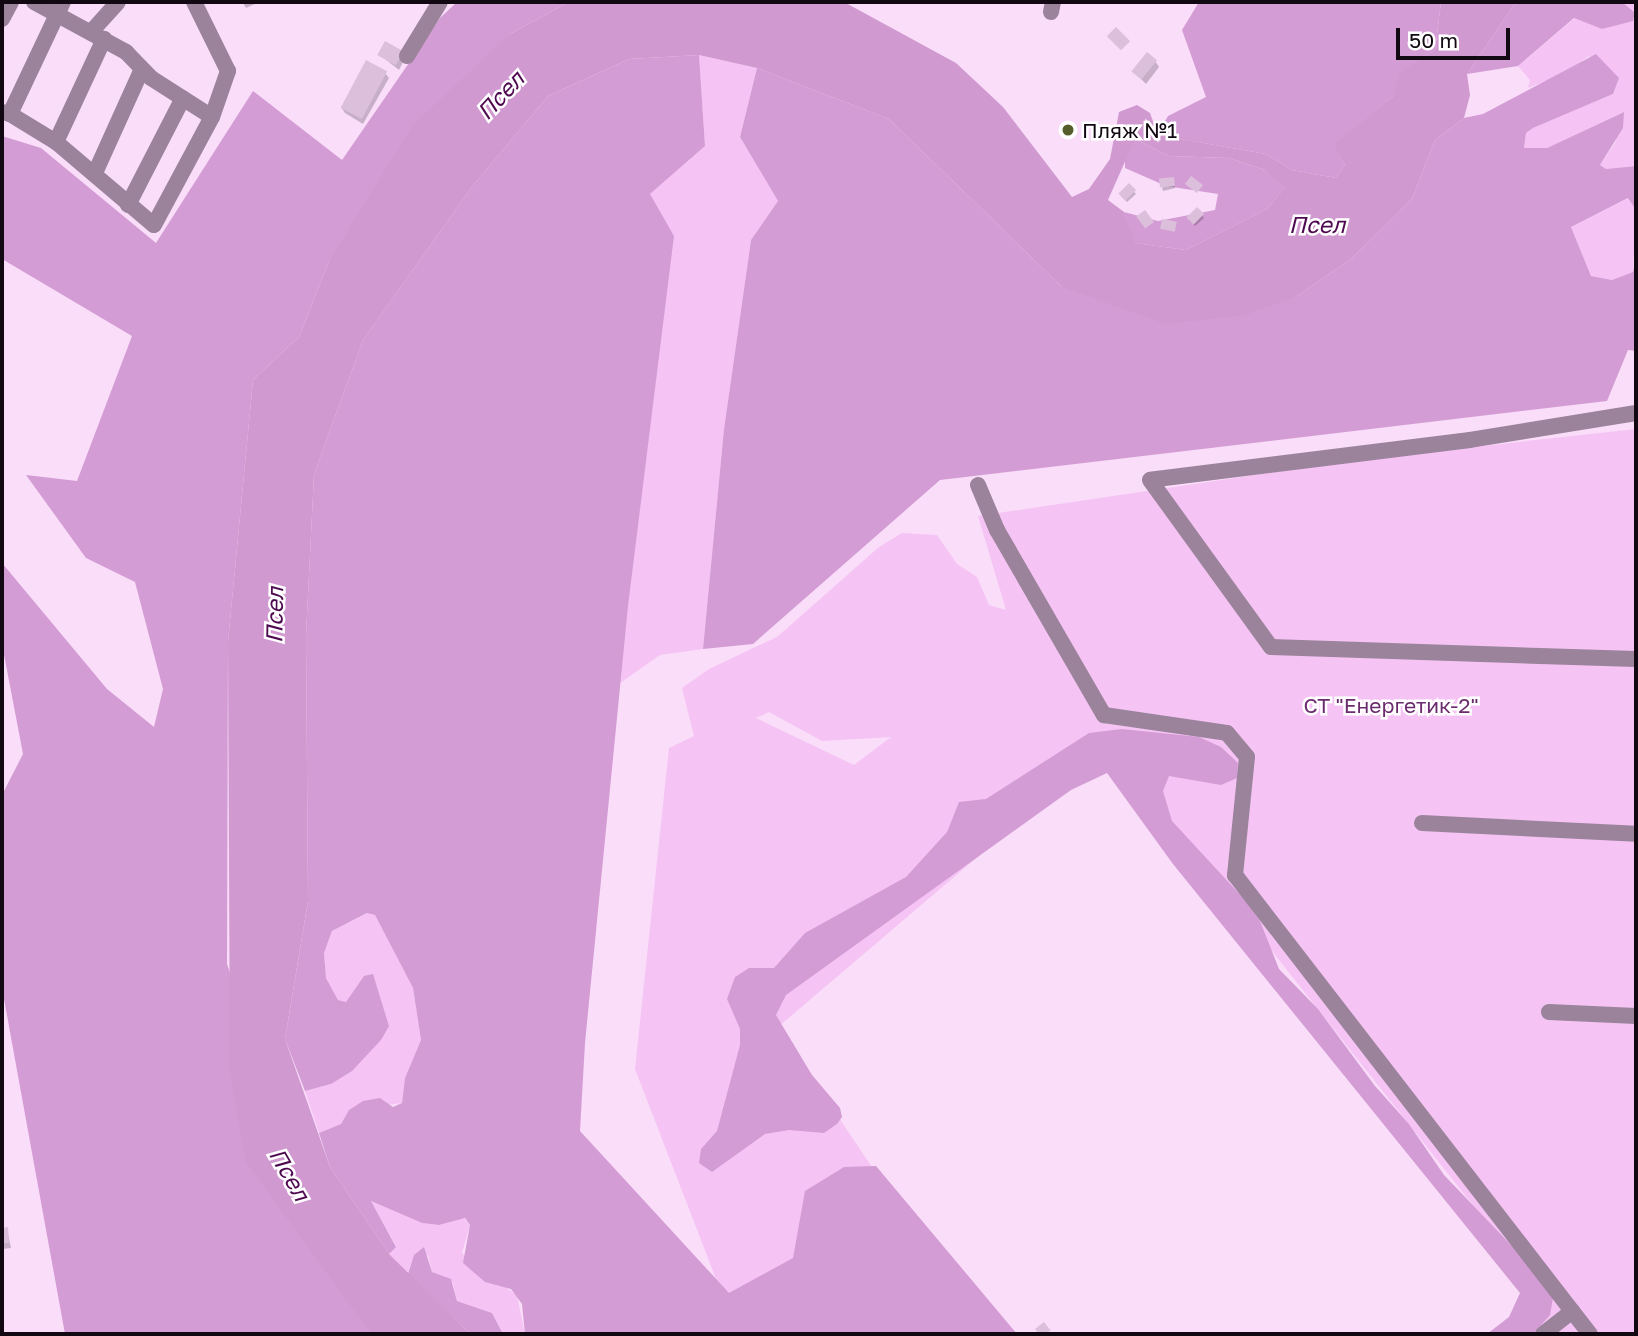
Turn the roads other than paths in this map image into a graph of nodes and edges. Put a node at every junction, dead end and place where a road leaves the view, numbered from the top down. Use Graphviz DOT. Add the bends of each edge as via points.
graph roads {
  1 [pos="11,2"];
  2 [pos="34,2"];
  3 [pos="118,2"];
  4 [pos="194,2"];
  5 [pos="440,2"];
  6 [pos="61,9"];
  7 [pos="2,19"];
  8 [pos="97,36"];
  9 [pos="407,56"];
  10 [pos="142,69"];
  11 [pos="183,99"];
  12 [pos="6,113"];
  13 [pos="212,117"];
  14 [pos="56,142"];
  15 [pos="95,173"];
  16 [pos="128,205"];
  17 [pos="1636,413"];
  18 [pos="978,485"];
  19 [pos="1636,659"];
  20 [pos="1422,823"];
  21 [pos="1636,834"];
  22 [pos="1549,1012"];
  23 [pos="1636,1016"];
  24 [pos="1572,1311"];
  25 [pos="1543,1334"];
  26 [pos="1590,1334"];
  1 -- 7 [label="street"];
  2 -- 6 [label="street"];
  3 -- 8 [label="street"];
  4 -- 13 [label="street" via="228,71"];
  5 -- 9 [label="street"];
  6 -- 8 [label="street"];
  6 -- 12 [label="street"];
  8 -- 10 [label="street"];
  8 -- 14 [label="street"];
  10 -- 11 [label="street"];
  10 -- 15 [label="street"];
  11 -- 13 [label="street"];
  11 -- 16 [label="street"];
  12 -- 14 [label="street"];
  13 -- 16 [label="street" via="154,225"];
  14 -- 15 [label="street"];
  15 -- 16 [label="street"];
  17 -- 19 [label="street" via="1470,440 1150,480 1271,647"];
  18 -- 24 [label="street" via="997,530 1104,715 1227,733 1247,757 1235,875"];
  20 -- 21 [label="street"];
  22 -- 23 [label="street"];
  24 -- 25 [label="street"];
  24 -- 26 [label="street"];
}
